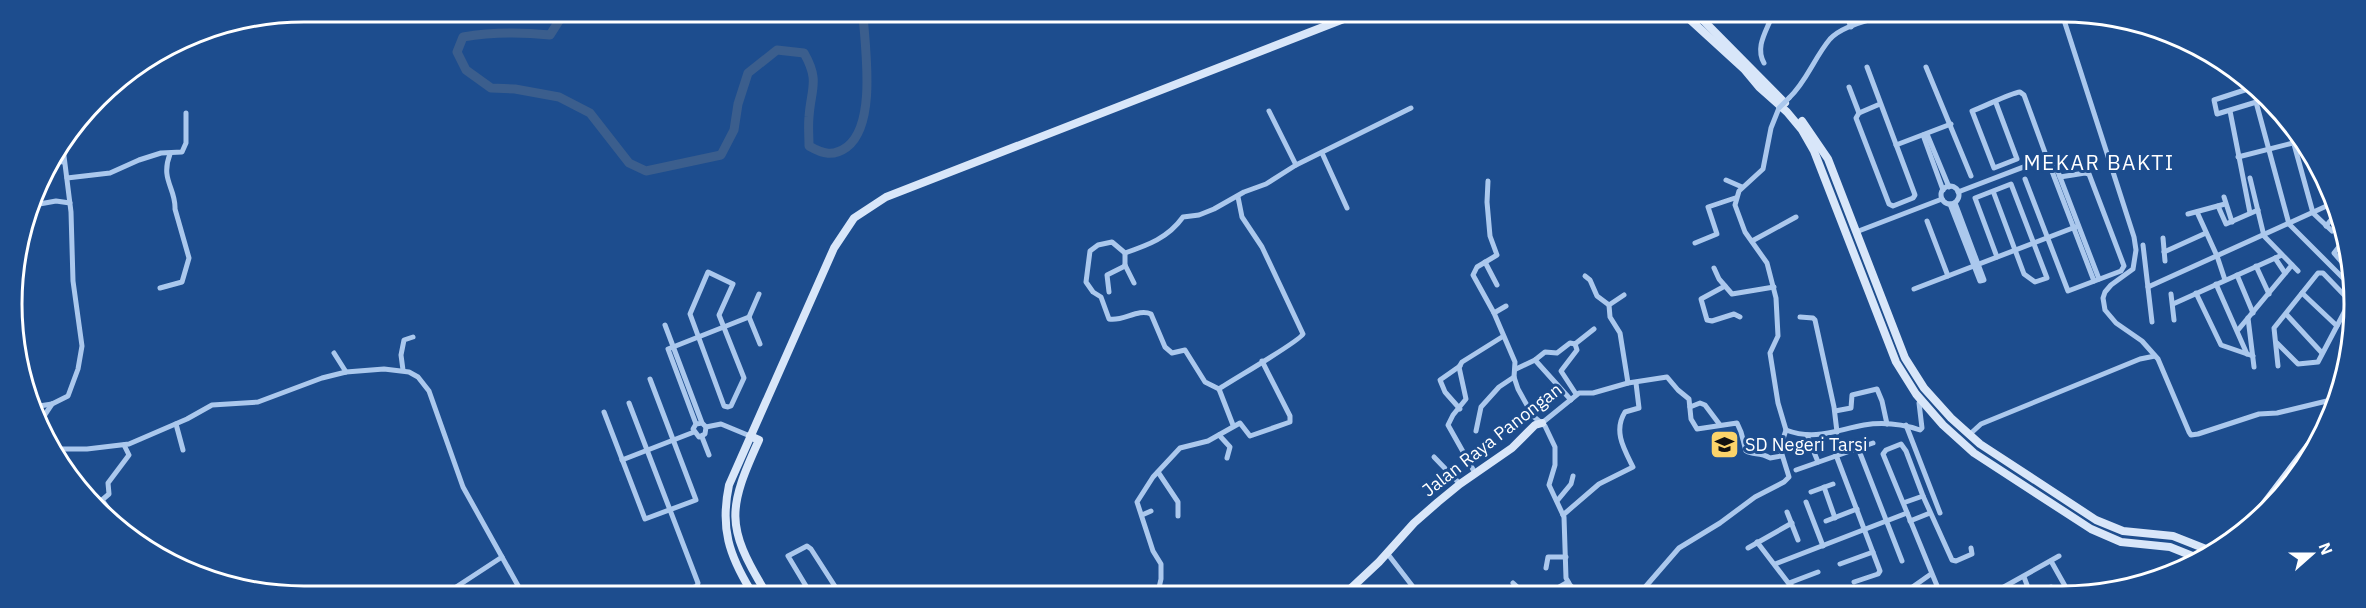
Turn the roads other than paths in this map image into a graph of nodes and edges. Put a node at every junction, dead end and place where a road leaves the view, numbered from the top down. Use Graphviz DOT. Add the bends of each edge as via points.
graph roads {
  1 [pos="1336,22"];
  2 [pos="1693,22"];
  3 [pos="1705,22"];
  4 [pos="1770,22"];
  5 [pos="1849,22"];
  6 [pos="1864,22"];
  7 [pos="2065,22"];
  8 [pos="1851,27"];
  9 [pos="1764,63"];
  10 [pos="1867,67"];
  11 [pos="1926,67"];
  12 [pos="1849,87"];
  13 [pos="2245,90"];
  14 [pos="2258,102"];
  15 [pos="1996,103"];
  16 [pos="1880,104"];
  17 [pos="2260,104"];
  18 [pos="1411,108"];
  19 [pos="1269,111"];
  20 [pos="2230,111"];
  21 [pos="186,113"];
  22 [pos="1859,113"];
  23 [pos="1951,124"];
  24 [pos="1925,134"];
  25 [pos="2293,143"];
  26 [pos="2293,144"];
  27 [pos="1896,145"];
  28 [pos="2269,149"];
  29 [pos="1322,153"];
  30 [pos="170,154"];
  31 [pos="2238,156"];
  32 [pos="64,157"];
  33 [pos="2049,159"];
  34 [pos="61,162"];
  35 [pos="64,162"];
  36 [pos="1296,165"];
  37 [pos="1971,176"];
  38 [pos="2258,176"];
  39 [pos="2060,177"];
  40 [pos="67,178"];
  41 [pos="2250,178"];
  42 [pos="2025,179"];
  43 [pos="1726,180"];
  44 [pos="2243,180"];
  45 [pos="1488,181"];
  46 [pos="1742,187"];
  47 [pos="1949,187"];
  48 [pos="1943,190"];
  49 [pos="1993,191"];
  50 [pos="1958,192"];
  51 [pos="2224,196"];
  52 [pos="1238,197"];
  53 [pos="1736,198"];
  54 [pos="1942,199"];
  55 [pos="70,203"];
  56 [pos="1952,203"];
  57 [pos="41,204"];
  58 [pos="2225,204"];
  59 [pos="2218,206"];
  60 [pos="2326,206"];
  61 [pos="1347,208"];
  62 [pos="2258,210"];
  63 [pos="2197,212"];
  64 [pos="2250,213"];
  65 [pos="2313,213"];
  66 [pos="2188,214"];
  67 [pos="1796,217"];
  68 [pos="2331,220"];
  69 [pos="1926,221"];
  70 [pos="2232,222"];
  71 [pos="2289,224"];
  72 [pos="2326,226"];
  73 [pos="2076,227"];
  74 [pos="2332,231"];
  75 [pos="1856,232"];
  76 [pos="2206,233"];
  77 [pos="1847,236"];
  78 [pos="2265,236"];
  79 [pos="2048,238"];
  80 [pos="2163,238"];
  81 [pos="1752,241"];
  82 [pos="1695,243"];
  83 [pos="2033,243"];
  84 [pos="2143,245"];
  85 [pos="2015,250"];
  86 [pos="2164,252"];
  87 [pos="1125,253"];
  88 [pos="2282,255"];
  89 [pos="2217,256"];
  90 [pos="1997,257"];
  91 [pos="2275,258"];
  92 [pos="2165,261"];
  93 [pos="1485,262"];
  94 [pos="1125,265"];
  95 [pos="1976,265"];
  96 [pos="2292,265"];
  97 [pos="2256,266"];
  98 [pos="1714,268"];
  99 [pos="2298,271"];
  100 [pos="2285,273"];
  101 [pos="2237,274"];
  102 [pos="1585,276"];
  103 [pos="1948,276"];
  104 [pos="2342,277"];
  105 [pos="2097,280"];
  106 [pos="2225,280"];
  107 [pos="1134,283"];
  108 [pos="2216,284"];
  109 [pos="1497,285"];
  110 [pos="1725,286"];
  111 [pos="1774,287"];
  112 [pos="2148,287"];
  113 [pos="160,288"];
  114 [pos="1914,289"];
  115 [pos="1109,292"];
  116 [pos="2196,293"];
  117 [pos="2302,293"];
  118 [pos="759,294"];
  119 [pos="2170,294"];
  120 [pos="2269,294"];
  121 [pos="2343,294"];
  122 [pos="1624,295"];
  123 [pos="2173,304"];
  124 [pos="1609,305"];
  125 [pos="1506,306"];
  126 [pos="2253,313"];
  127 [pos="1494,314"];
  128 [pos="2286,314"];
  129 [pos="2343,314"];
  130 [pos="749,317"];
  131 [pos="1740,317"];
  132 [pos="1800,317"];
  133 [pos="2248,318"];
  134 [pos="2174,320"];
  135 [pos="2152,322"];
  136 [pos="665,325"];
  137 [pos="2337,326"];
  138 [pos="724,327"];
  139 [pos="1594,329"];
  140 [pos="2238,330"];
  141 [pos="413,337"];
  142 [pos="699,337"];
  143 [pos="1503,337"];
  144 [pos="2276,342"];
  145 [pos="760,344"];
  146 [pos="1575,344"];
  147 [pos="673,347"];
  148 [pos="334,353"];
  149 [pos="2322,353"];
  150 [pos="2250,355"];
  151 [pos="2155,356"];
  152 [pos="1535,360"];
  153 [pos="1262,361"];
  154 [pos="1460,366"];
  155 [pos="2278,366"];
  156 [pos="2254,367"];
  157 [pos="1516,369"];
  158 [pos="403,370"];
  159 [pos="346,372"];
  160 [pos="1514,377"];
  161 [pos="650,379"];
  162 [pos="1628,383"];
  163 [pos="1636,383"];
  164 [pos="1219,389"];
  165 [pos="1576,394"];
  166 [pos="1571,400"];
  167 [pos="1921,401"];
  168 [pos="2326,401"];
  169 [pos="629,403"];
  170 [pos="52,404"];
  171 [pos="42,406"];
  172 [pos="1690,407"];
  173 [pos="1460,409"];
  174 [pos="1835,411"];
  175 [pos="604,412"];
  176 [pos="45,414"];
  177 [pos="1542,423"];
  178 [pos="176,424"];
  179 [pos="1887,424"];
  180 [pos="701,425"];
  181 [pos="1720,425"];
  182 [pos="1905,425"];
  183 [pos="1233,426"];
  184 [pos="1786,430"];
  185 [pos="1476,431"];
  186 [pos="694,432"];
  187 [pos="1837,432"];
  188 [pos="1219,435"];
  189 [pos="1807,435"];
  190 [pos="1969,435"];
  191 [pos="702,436"];
  192 [pos="750,436"];
  193 [pos="673,440"];
  194 [pos="1873,443"];
  195 [pos="1962,443"];
  196 [pos="124,445"];
  197 [pos="1858,448"];
  198 [pos="62,449"];
  199 [pos="183,450"];
  200 [pos="647,450"];
  201 [pos="709,455"];
  202 [pos="1836,455"];
  203 [pos="1781,456"];
  204 [pos="1434,457"];
  205 [pos="1227,458"];
  206 [pos="622,460"];
  207 [pos="1818,462"];
  208 [pos="1796,470"];
  209 [pos="1158,472"];
  210 [pos="1475,473"];
  211 [pos="1573,476"];
  212 [pos="1460,484"];
  213 [pos="1833,484"];
  214 [pos="1824,487"];
  215 [pos="1810,492"];
  216 [pos="1923,496"];
  217 [pos="101,499"];
  218 [pos="1557,501"];
  219 [pos="1806,502"];
  220 [pos="1903,503"];
  221 [pos="1857,509"];
  222 [pos="670,510"];
  223 [pos="1151,511"];
  224 [pos="1787,512"];
  225 [pos="1907,513"];
  226 [pos="1930,513"];
  227 [pos="1940,513"];
  228 [pos="1563,514"];
  229 [pos="1142,515"];
  230 [pos="1178,516"];
  231 [pos="1835,518"];
  232 [pos="1826,521"];
  233 [pos="1886,521"];
  234 [pos="1910,521"];
  235 [pos="1792,522"];
  236 [pos="1864,530"];
  237 [pos="1798,540"];
  238 [pos="1757,542"];
  239 [pos="1823,546"];
  240 [pos="1748,548"];
  241 [pos="1971,548"];
  242 [pos="2203,548"];
  243 [pos="1873,552"];
  244 [pos="1387,553"];
  245 [pos="2189,555"];
  246 [pos="2059,556"];
  247 [pos="502,557"];
  248 [pos="1566,557"];
  249 [pos="1902,561"];
  250 [pos="2051,561"];
  251 [pos="1774,564"];
  252 [pos="1840,564"];
  253 [pos="1546,568"];
  254 [pos="1818,572"];
  255 [pos="1931,574"];
  256 [pos="2024,577"];
  257 [pos="1568,582"];
  258 [pos="1854,582"];
  259 [pos="1513,583"];
  260 [pos="1790,584"];
  261 [pos="458,586"];
  262 [pos="518,586"];
  263 [pos="698,586"];
  264 [pos="748,586"];
  265 [pos="762,586"];
  266 [pos="806,586"];
  267 [pos="835,586"];
  268 [pos="1159,586"];
  269 [pos="1353,586"];
  270 [pos="1412,586"];
  271 [pos="1516,586"];
  272 [pos="1561,586"];
  273 [pos="1572,586"];
  274 [pos="1646,586"];
  275 [pos="1914,586"];
  276 [pos="1937,586"];
  277 [pos="2011,586"];
  278 [pos="2027,586"];
  279 [pos="2065,586"];
  1 -- 192 [label="street" via="878,201 854,218 834,248"];
  2 -- 77 [label="street" via="1802,130"];
  3 -- 75 [label="street" via="1792,109 1820,144"];
  4 -- 9 [label="street" via="1760,46 1759,55"];
  5 -- 8 [label="street"];
  6 -- 8 [label="street"];
  7 -- 151 [label="street" via="2118,182 2136,250 2133,269 2105,292 2105,310"];
  8 -- 46 [label="street, bridge" via="1830,39 1805,80 1779,108 1763,169"];
  10 -- 16 [label="street"];
  11 -- 23 [label="street"];
  12 -- 22 [label="street"];
  13 -- 20 [label="street" via="2213,101 2217,114"];
  14 -- 20 [label="street"];
  15 -- 15 [label="street" via="1972,111 1994,168 2017,159"];
  15 -- 33 [label="street" via="2015,93 2024,95"];
  16 -- 22 [label="street"];
  16 -- 27 [label="street"];
  17 -- 28 [label="street"];
  18 -- 29 [label="street"];
  19 -- 36 [label="street"];
  20 -- 31 [label="street"];
  21 -- 30 [label="street" via="185,148"];
  22 -- 27 [label="street" via="1856,118 1893,206 1915,196"];
  23 -- 24 [label="street"];
  23 -- 37 [label="street"];
  24 -- 27 [label="street"];
  24 -- 47 [label="street"];
  24 -- 48 [label="street"];
  25 -- 28 [label="street"];
  26 -- 65 [label="street"];
  28 -- 31 [label="street"];
  28 -- 71 [label="street"];
  29 -- 36 [label="street"];
  29 -- 61 [label="street"];
  30 -- 40 [label="street" via="161,153 110,173"];
  30 -- 113 [label="street" via="168,182 189,258 182,282"];
  31 -- 44 [label="street"];
  32 -- 35 [label="street"];
  33 -- 39 [label="street"];
  33 -- 50 [label="street"];
  33 -- 73 [label="street"];
  34 -- 35 [label="street"];
  35 -- 40 [label="street"];
  36 -- 52 [label="street"];
  38 -- 41 [label="street"];
  39 -- 73 [label="street"];
  39 -- 105 [label="street" via="2089,174 2124,266 2121,271"];
  40 -- 55 [label="street"];
  41 -- 44 [label="street"];
  41 -- 62 [label="street"];
  42 -- 79 [label="street"];
  43 -- 46 [label="street"];
  44 -- 64 [label="street"];
  45 -- 93 [label="street" via="1490,236 1497,255"];
  46 -- 53 [label="street"];
  47 -- 48 [label="street"];
  47 -- 50 [label="street"];
  48 -- 54 [label="street"];
  49 -- 83 [label="street" via="2011,184"];
  49 -- 85 [label="street"];
  49 -- 90 [label="street" via="1975,198"];
  50 -- 56 [label="street" via="1958,199"];
  51 -- 58 [label="street"];
  52 -- 87 [label="street" via="1204,213 1185,216 1159,240"];
  52 -- 153 [label="street" via="1242,217 1262,248 1303,332 1297,342"];
  53 -- 81 [label="street" via="1737,210"];
  53 -- 82 [label="street" via="1708,207 1717,234"];
  54 -- 56 [label="street"];
  54 -- 75 [label="street"];
  55 -- 57 [label="street"];
  55 -- 170 [label="street" via="81,352 70,393"];
  56 -- 95 [label="street"];
  58 -- 59 [label="street"];
  58 -- 70 [label="street"];
  59 -- 63 [label="street"];
  59 -- 70 [label="street" via="2224,223"];
  60 -- 65 [label="street"];
  62 -- 64 [label="street"];
  62 -- 78 [label="street"];
  63 -- 66 [label="street"];
  63 -- 76 [label="street"];
  64 -- 70 [label="street"];
  65 -- 71 [label="street"];
  65 -- 72 [label="street"];
  67 -- 81 [label="street"];
  68 -- 72 [label="street"];
  69 -- 103 [label="street"];
  71 -- 78 [label="street"];
  71 -- 104 [label="street"];
  72 -- 74 [label="street"];
  73 -- 79 [label="street"];
  73 -- 105 [label="street"];
  75 -- 77 [label="street"];
  75 -- 190 [label="street" via="1905,357 1930,394"];
  76 -- 86 [label="street"];
  76 -- 89 [label="street"];
  77 -- 167 [label="street" via="1888,346"];
  78 -- 88 [label="street"];
  78 -- 89 [label="street"];
  79 -- 83 [label="street"];
  79 -- 105 [label="street" via="2068,291"];
  80 -- 86 [label="street"];
  81 -- 111 [label="street" via="1767,262"];
  83 -- 85 [label="street"];
  83 -- 85 [label="street" via="2046,278 2038,282 2024,274"];
  84 -- 112 [label="street"];
  85 -- 90 [label="street"];
  86 -- 92 [label="street"];
  87 -- 94 [label="street"];
  87 -- 164 [label="street" via="1112,242 1093,248 1088,256 1086,282 1101,297 1107,317 1114,320 1149,312 1165,347 1172,352 1185,350 1205,382"];
  88 -- 91 [label="street"];
  88 -- 96 [label="street"];
  89 -- 106 [label="street"];
  89 -- 112 [label="street"];
  90 -- 95 [label="street"];
  91 -- 97 [label="street"];
  91 -- 100 [label="street"];
  93 -- 109 [label="street"];
  93 -- 127 [label="street" via="1473,275"];
  94 -- 107 [label="street"];
  94 -- 115 [label="street" via="1107,274"];
  95 -- 103 [label="street"];
  96 -- 99 [label="street"];
  96 -- 100 [label="street"];
  97 -- 101 [label="street"];
  97 -- 120 [label="street"];
  98 -- 110 [label="street"];
  100 -- 120 [label="street"];
  101 -- 106 [label="street"];
  101 -- 126 [label="street"];
  102 -- 124 [label="street" via="1597,296"];
  103 -- 114 [label="street"];
  106 -- 108 [label="street"];
  108 -- 116 [label="street"];
  108 -- 140 [label="street"];
  110 -- 111 [label="street" via="1732,294"];
  110 -- 131 [label="street" via="1701,299 1707,320 1734,314"];
  111 -- 184 [label="street" via="1778,336 1770,357"];
  112 -- 135 [label="street"];
  116 -- 123 [label="street"];
  116 -- 150 [label="street" via="2220,345"];
  117 -- 121 [label="street" via="2322,272"];
  117 -- 128 [label="street"];
  117 -- 137 [label="street"];
  118 -- 130 [label="street"];
  119 -- 123 [label="street"];
  120 -- 126 [label="street"];
  122 -- 124 [label="street"];
  123 -- 134 [label="street"];
  124 -- 162 [label="street" via="1610,317 1620,333"];
  125 -- 127 [label="street"];
  126 -- 133 [label="street"];
  127 -- 143 [label="street"];
  128 -- 144 [label="street" via="2274,328"];
  128 -- 149 [label="street"];
  129 -- 137 [label="street"];
  130 -- 138 [label="street"];
  130 -- 145 [label="street"];
  132 -- 174 [label="street" via="1815,320"];
  133 -- 140 [label="street"];
  133 -- 150 [label="street"];
  136 -- 147 [label="street"];
  137 -- 149 [label="street"];
  138 -- 142 [label="street"];
  138 -- 142 [label="street" via="719,315 733,284 708,272 690,314"];
  138 -- 142 [label="street" via="744,378 731,406 724,406"];
  139 -- 146 [label="street"];
  140 -- 150 [label="street"];
  141 -- 158 [label="street" via="404,340"];
  142 -- 147 [label="street"];
  143 -- 154 [label="street"];
  143 -- 157 [label="street"];
  144 -- 149 [label="street" via="2298,364 2318,362"];
  144 -- 155 [label="street"];
  146 -- 152 [label="street" via="1570,343 1557,353 1545,352"];
  146 -- 165 [label="street" via="1577,350 1561,371"];
  147 -- 180 [label="street"];
  148 -- 159 [label="street"];
  150 -- 156 [label="street"];
  151 -- 168 [label="street" via="2191,435 2259,414"];
  151 -- 190 [label="street" via="1981,424"];
  152 -- 157 [label="street"];
  152 -- 166 [label="street"];
  153 -- 164 [label="street"];
  153 -- 183 [label="street" via="1290,420 1250,436 1242,423"];
  154 -- 173 [label="street" via="1467,397"];
  154 -- 173 [label="street" via="1440,380"];
  157 -- 160 [label="street"];
  158 -- 159 [label="street"];
  158 -- 247 [label="street" via="418,377 429,391 463,487"];
  159 -- 178 [label="street" via="258,402 212,405"];
  160 -- 177 [label="street" via="1531,412"];
  160 -- 185 [label="street" via="1481,406"];
  161 -- 193 [label="street"];
  162 -- 163 [label="street, Jalan Raya Panongan"];
  162 -- 165 [label="street, Jalan Raya Panongan"];
  163 -- 172 [label="street, Jalan Raya Panongan" via="1667,377 1689,399"];
  163 -- 228 [label="street" via="1639,408 1625,412 1619,437 1633,467 1599,484"];
  164 -- 183 [label="street"];
  165 -- 166 [label="street, Jalan Raya Panongan"];
  166 -- 177 [label="street, Jalan Raya Panongan"];
  167 -- 182 [label="street" via="1922,428"];
  167 -- 195 [label="street"];
  169 -- 200 [label="street"];
  170 -- 171 [label="street"];
  170 -- 176 [label="street"];
  172 -- 181 [label="street" via="1705,405"];
  172 -- 181 [label="street, Jalan Raya Panongan" via="1697,429"];
  173 -- 210 [label="street" via="1448,425"];
  174 -- 179 [label="street" via="1851,408 1851,397 1855,394 1877,389"];
  174 -- 187 [label="street"];
  175 -- 206 [label="street"];
  177 -- 210 [label="street, Jalan Raya Panongan"];
  177 -- 218 [label="street" via="1556,450 1549,482"];
  178 -- 196 [label="street"];
  178 -- 199 [label="street"];
  179 -- 182 [label="street"];
  179 -- 187 [label="street"];
  180 -- 186 [label="street"];
  180 -- 191 [label="street" via="707,431"];
  180 -- 192 [label="street" via="721,424"];
  181 -- 203 [label="street, Jalan Raya Panongan" via="1738,424 1744,447 1750,453 1770,458"];
  182 -- 227 [label="street"];
  183 -- 188 [label="street"];
  184 -- 189 [label="street"];
  184 -- 203 [label="street"];
  186 -- 191 [label="street"];
  186 -- 193 [label="street"];
  187 -- 189 [label="street"];
  188 -- 205 [label="street" via="1230,447"];
  188 -- 209 [label="street" via="1180,448"];
  189 -- 207 [label="street"];
  190 -- 195 [label="street"];
  190 -- 242 [label="street" via="2096,520 2138,533 2173,536"];
  191 -- 201 [label="street"];
  192 -- 264 [label="street" via="729,485 724,518 730,551"];
  192 -- 265 [label="street" via="759,440 735,502 736,532 746,561"];
  193 -- 200 [label="street"];
  193 -- 222 [label="street" via="696,500"];
  194 -- 197 [label="street"];
  195 -- 245 [label="street" via="2099,533 2121,542 2170,547"];
  196 -- 198 [label="street"];
  196 -- 217 [label="street" via="129,455 108,483 109,494"];
  197 -- 202 [label="street"];
  197 -- 233 [label="street"];
  200 -- 206 [label="street"];
  200 -- 222 [label="street"];
  202 -- 207 [label="street"];
  202 -- 221 [label="street"];
  203 -- 274 [label="street" via="1789,475 1785,482 1755,497 1679,548"];
  204 -- 212 [label="street"];
  206 -- 222 [label="street" via="645,519"];
  207 -- 208 [label="street"];
  209 -- 229 [label="street" via="1137,502"];
  209 -- 230 [label="street" via="1176,498"];
  210 -- 212 [label="street, Jalan Raya Panongan"];
  211 -- 218 [label="street"];
  212 -- 244 [label="street, Jalan Raya Panongan" via="1414,523"];
  213 -- 214 [label="street"];
  214 -- 215 [label="street"];
  214 -- 231 [label="street"];
  216 -- 220 [label="street"];
  216 -- 220 [label="street" via="1901,444 1884,454"];
  216 -- 226 [label="street"];
  218 -- 228 [label="street"];
  219 -- 239 [label="street"];
  220 -- 225 [label="street"];
  221 -- 231 [label="street"];
  221 -- 236 [label="street"];
  222 -- 263 [label="street"];
  223 -- 229 [label="street"];
  224 -- 235 [label="street"];
  225 -- 233 [label="street"];
  225 -- 234 [label="street"];
  226 -- 234 [label="street"];
  226 -- 241 [label="street" via="1954,561 1972,554"];
  228 -- 248 [label="street"];
  229 -- 268 [label="street" via="1161,564"];
  231 -- 232 [label="street"];
  233 -- 236 [label="street"];
  233 -- 249 [label="street"];
  234 -- 255 [label="street"];
  235 -- 237 [label="street"];
  235 -- 238 [label="street"];
  236 -- 239 [label="street"];
  236 -- 243 [label="street"];
  238 -- 240 [label="street"];
  238 -- 251 [label="street"];
  239 -- 251 [label="street"];
  243 -- 252 [label="street"];
  243 -- 258 [label="street" via="1880,572"];
  244 -- 269 [label="street, Jalan Raya Panongan"];
  244 -- 270 [label="street"];
  246 -- 250 [label="street"];
  247 -- 261 [label="street"];
  247 -- 262 [label="street"];
  248 -- 253 [label="street" via="1548,557"];
  248 -- 257 [label="street"];
  250 -- 256 [label="street"];
  250 -- 279 [label="street"];
  251 -- 260 [label="street"];
  254 -- 260 [label="street"];
  255 -- 275 [label="street"];
  255 -- 276 [label="street"];
  256 -- 277 [label="street"];
  256 -- 278 [label="street"];
  257 -- 272 [label="street"];
  257 -- 273 [label="street"];
  259 -- 271 [label="street"];
  266 -- 267 [label="street" via="788,556 807,546"];
}
